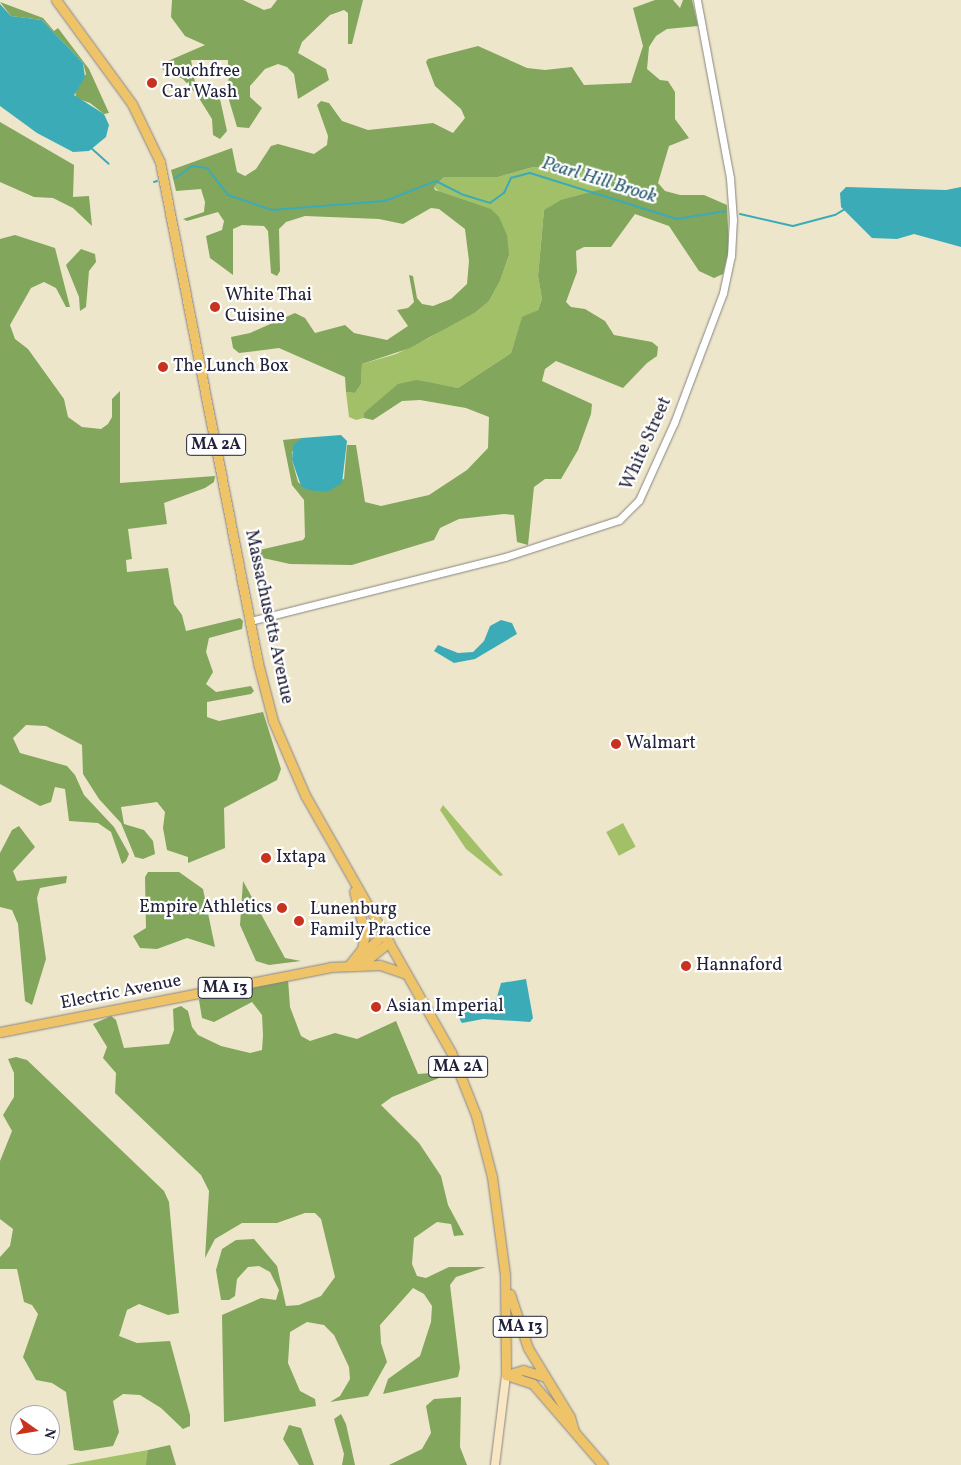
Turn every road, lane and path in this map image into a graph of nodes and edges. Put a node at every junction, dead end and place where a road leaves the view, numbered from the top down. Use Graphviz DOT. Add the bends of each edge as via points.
graph roads {
  1 [pos="56,0"];
  2 [pos="697,0"];
  3 [pos="250,621"];
  4 [pos="348,874"];
  5 [pos="384,934"];
  6 [pos="389,942"];
  7 [pos="362,964"];
  8 [pos="349,965"];
  9 [pos="406,974"];
  10 [pos="0,1032"];
  11 [pos="505,1275"];
  12 [pos="506,1374"];
  13 [pos="543,1376"];
  14 [pos="574,1431"];
  15 [pos="495,1465"];
  16 [pos="603,1465"];
  1 -- 3 [label="main road, Massachusetts Avenue / MA 2A" via="132,104 151,139 162,173"];
  2 -- 3 [label="street, White Street" via="730,178 731,256 723,293 700,355 639,500 619,520 514,554"];
  3 -- 4 [label="main road, Massachusetts Avenue / MA 2A" via="273,721 298,780"];
  4 -- 5 [label="main road, Massachusetts Avenue / MA 2A"];
  4 -- 8 [label="main road" via="365,934 362,949"];
  5 -- 6 [label="main road, Massachusetts Avenue / MA 2A"];
  5 -- 8 [label="main road"];
  6 -- 7 [label="main road"];
  6 -- 9 [label="main road, Massachusetts Avenue / MA 2A"];
  7 -- 8 [label="main road, MA 13"];
  7 -- 9 [label="main road, MA 13" via="390,966"];
  8 -- 10 [label="main road, Electric Avenue / MA 13" via="275,976"];
  9 -- 11 [label="main road, Massachusetts Avenue / MA 2A" via="451,1052 476,1115 492,1177"];
  11 -- 12 [label="main road, Massachusetts Avenue / MA 2A"];
  11 -- 13 [label="main road, MA 13" via="528,1348"];
  12 -- 13 [label="main road" via="523,1370"];
  12 -- 14 [label="main road, MA 13" via="533,1384"];
  12 -- 15 [label="main road, Massachusetts Avenue / MA 2A"];
  13 -- 14 [label="main road, MA 13" via="570,1417"];
  14 -- 16 [label="main road, MA 13"];
}
